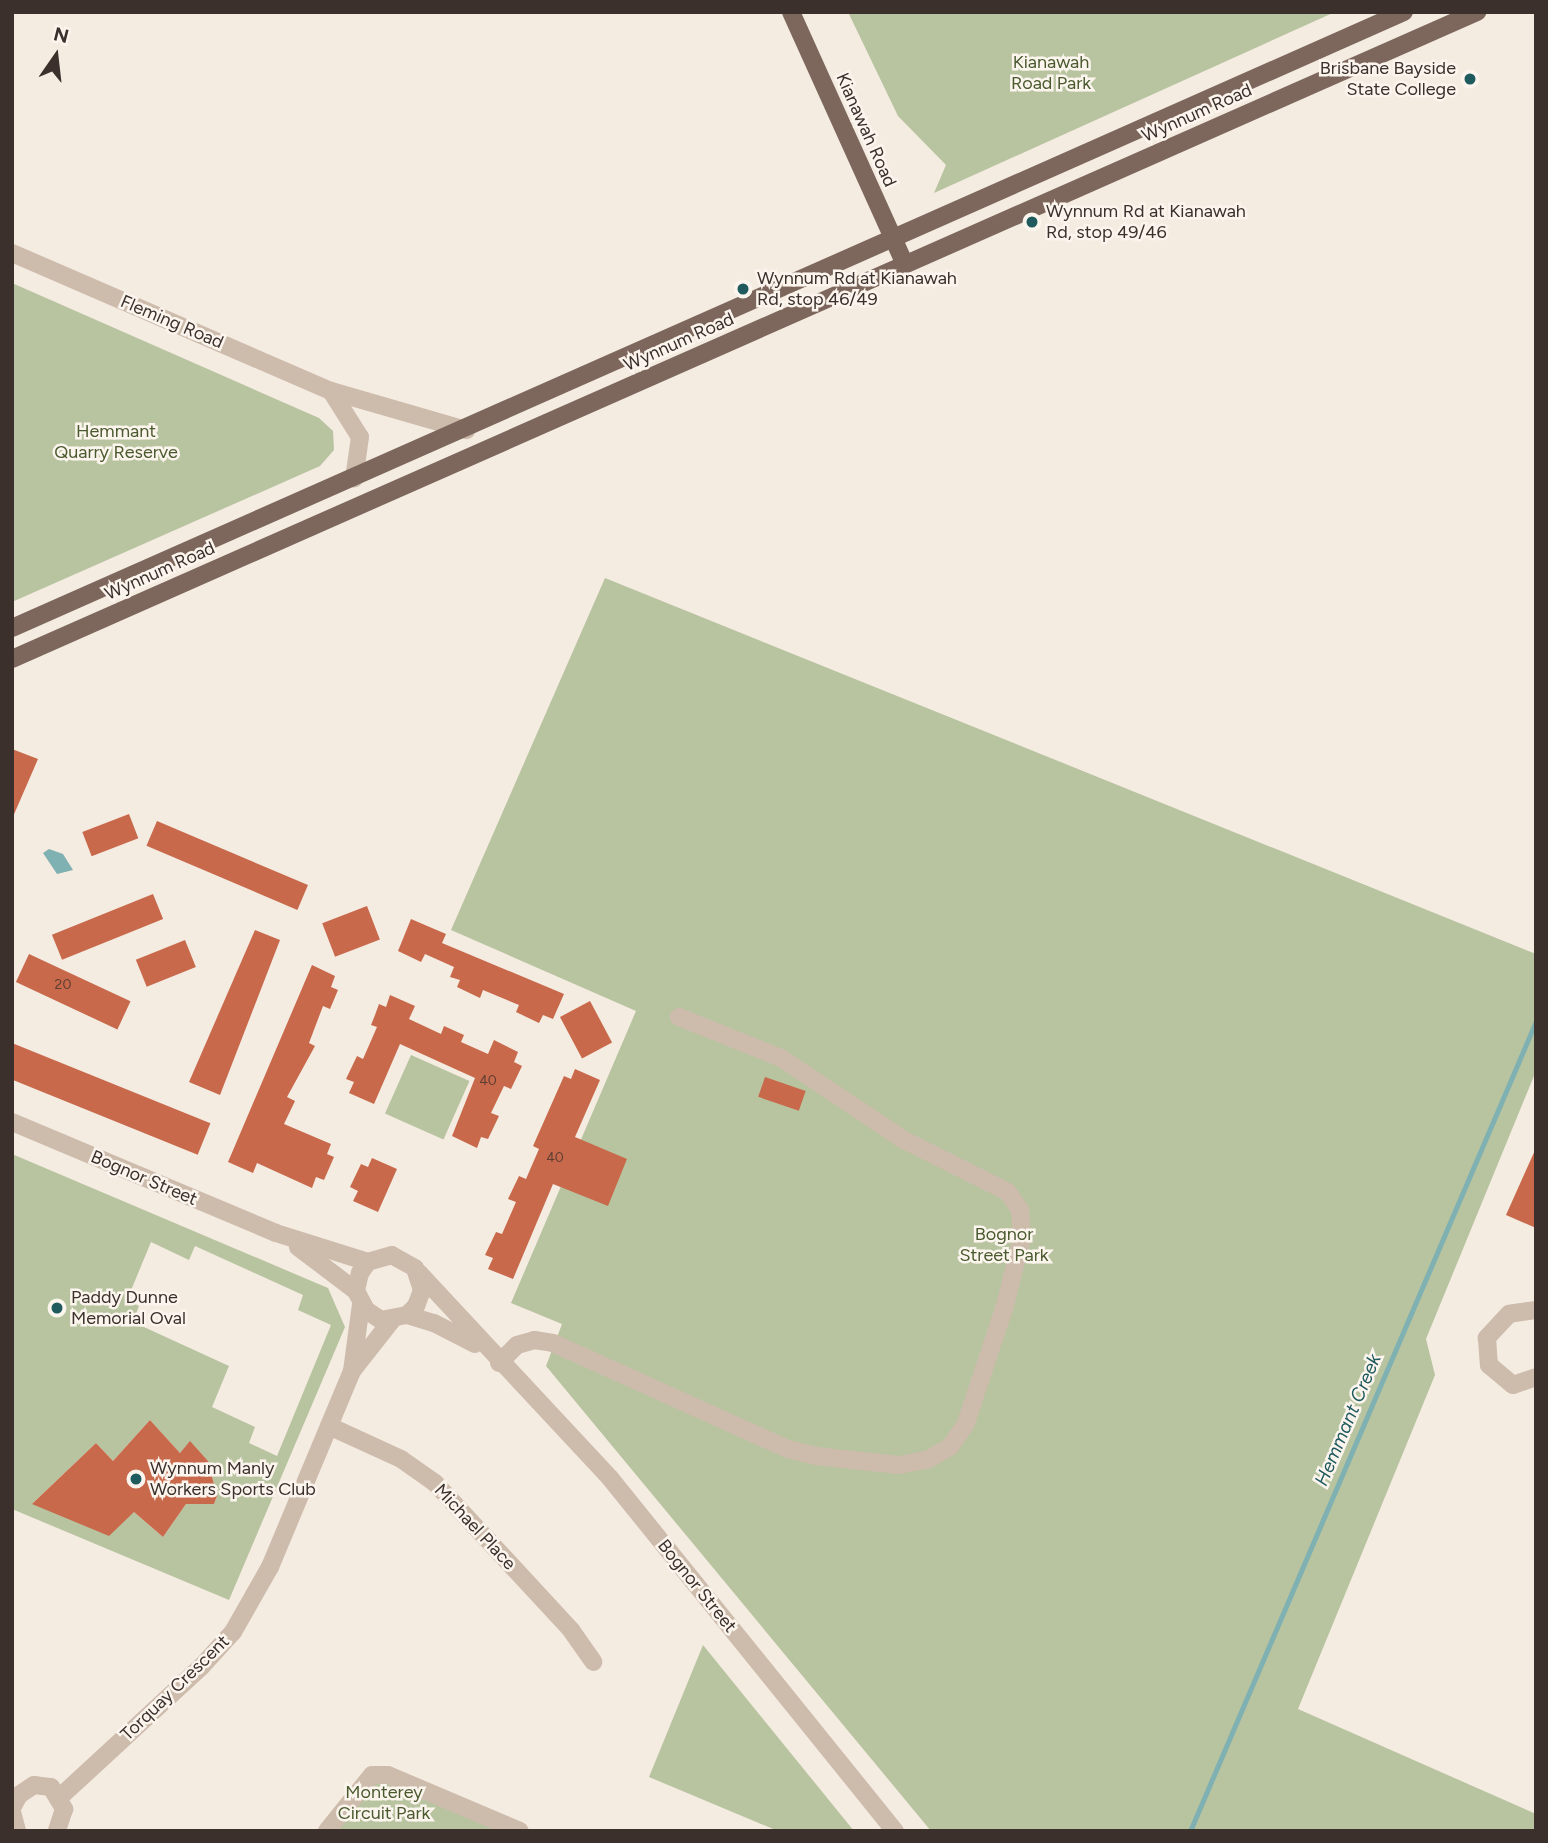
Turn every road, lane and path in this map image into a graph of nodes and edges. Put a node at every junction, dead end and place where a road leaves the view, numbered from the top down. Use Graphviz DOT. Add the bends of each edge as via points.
graph roads {
  1 [pos="791,12"];
  2 [pos="1404,12"];
  3 [pos="1477,12"];
  4 [pos="892,238"];
  5 [pos="12,253"];
  6 [pos="905,264"];
  7 [pos="331,391"];
  8 [pos="466,430"];
  9 [pos="354,479"];
  10 [pos="12,628"];
  11 [pos="12,659"];
  12 [pos="679,1017"];
  13 [pos="12,1122"];
  14 [pos="276,1233"];
  15 [pos="368,1262"];
  16 [pos="419,1273"];
  17 [pos="358,1298"];
  18 [pos="1536,1310"];
  19 [pos="400,1318"];
  20 [pos="494,1357"];
  21 [pos="352,1371"];
  22 [pos="1536,1377"];
  23 [pos="329,1426"];
  24 [pos="593,1662"];
  25 [pos="60,1797"];
  26 [pos="12,1810"];
  27 [pos="13,1826"];
  28 [pos="17,1831"];
  29 [pos="57,1831"];
  30 [pos="327,1831"];
  31 [pos="520,1831"];
  32 [pos="895,1831"];
  1 -- 4 [label="main road, Kianawah Road"];
  2 -- 4 [label="main road, Wynnum Road"];
  3 -- 6 [label="main road, Wynnum Road"];
  4 -- 6 [label="main road, Kianawah Road"];
  4 -- 8 [label="main road, Wynnum Road"];
  5 -- 7 [label="street, Fleming Road"];
  6 -- 11 [label="main road, Wynnum Road"];
  7 -- 8 [label="street, Fleming Road"];
  7 -- 9 [label="street" via="360,437"];
  8 -- 9 [label="main road, Wynnum Road"];
  9 -- 10 [label="main road, Wynnum Road"];
  12 -- 20 [label="street" via="781,1058 904,1140 1008,1192 1020,1210 1022,1238 966,1423 950,1447 929,1459 899,1465 816,1456 788,1449 553,1343 534,1340"];
  13 -- 14 [label="street, Bognor Street"];
  14 -- 15 [label="street, Bognor Street"];
  14 -- 17 [label="street, Bognor Street"];
  15 -- 16 [label="street, Bognor Street" via="392,1255 407,1260"];
  15 -- 17 [label="street" via="360,1273"];
  16 -- 19 [label="street" via="419,1301"];
  16 -- 20 [label="street, Bognor Street"];
  17 -- 19 [label="street, Bognor Street" via="375,1317"];
  17 -- 21 [label="street, Torquay Crescent"];
  18 -- 22 [label="street" via="1509,1314 1486,1339 1489,1365 1513,1385"];
  19 -- 20 [label="street, Bognor Street" via="443,1326"];
  19 -- 21 [label="street, Torquay Crescent"];
  20 -- 32 [label="street, Bognor Street" via="610,1478"];
  21 -- 23 [label="street, Torquay Crescent"];
  23 -- 24 [label="street, Michael Place" via="401,1459 435,1483 571,1630"];
  23 -- 25 [label="street, Torquay Crescent" via="270,1567 233,1632"];
  25 -- 26 [label="street" via="51,1787 34,1785 19,1794"];
  25 -- 29 [label="street" via="64,1809"];
  26 -- 27 [label="street"];
  27 -- 28 [label="street"];
  30 -- 31 [label="street" via="372,1775 388,1775"];
}
